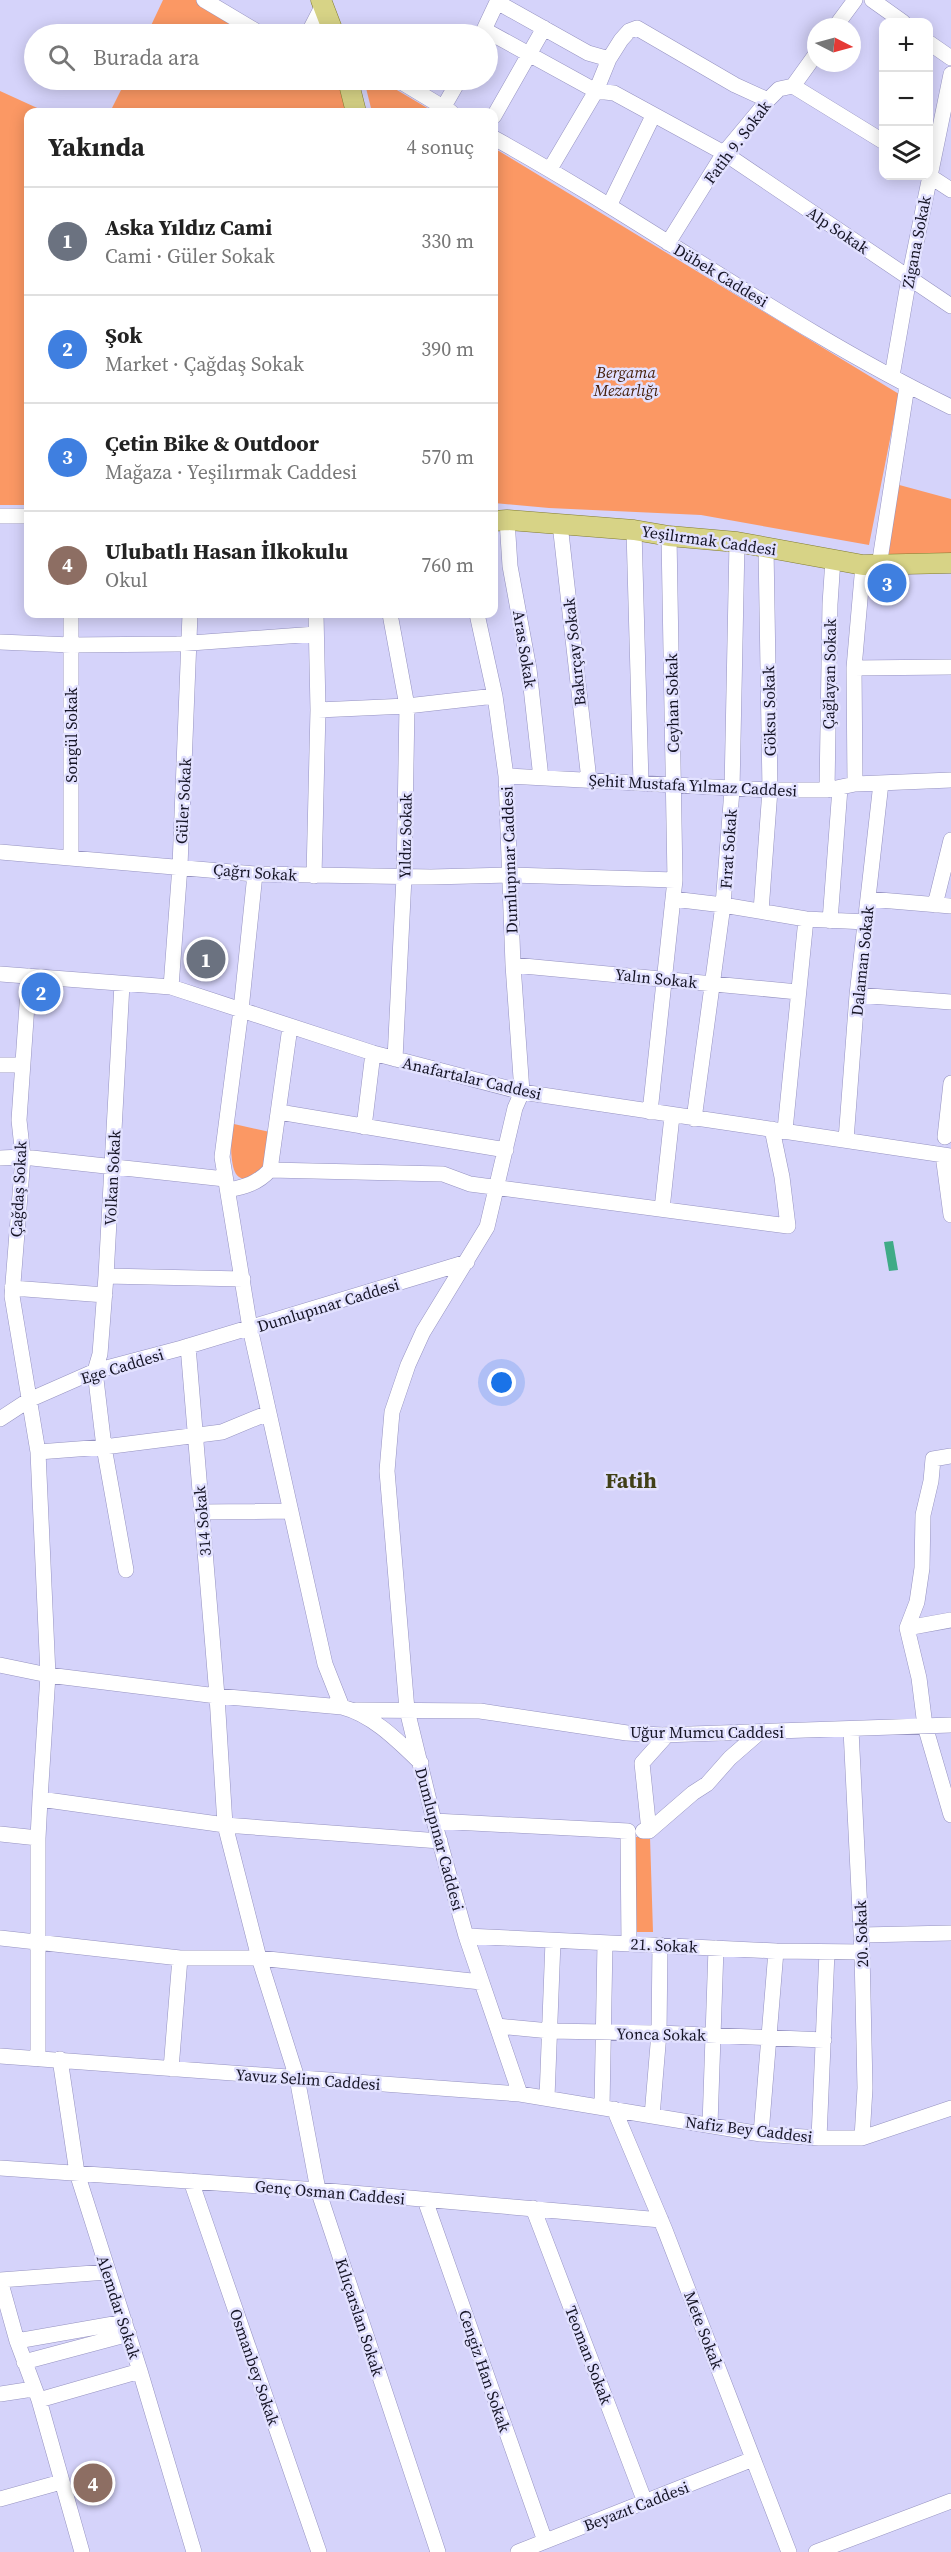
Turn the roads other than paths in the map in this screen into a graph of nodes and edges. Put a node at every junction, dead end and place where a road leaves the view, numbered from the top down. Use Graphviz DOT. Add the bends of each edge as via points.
graph roads {
  1 [pos="204,0"];
  2 [pos="855,0"];
  3 [pos="872,0"];
  4 [pos="498,1"];
  5 [pos="322,3"];
  6 [pos="842,18"];
  7 [pos="897,18"];
  8 [pos="244,24"];
  9 [pos="313,24"];
  10 [pos="330,24"];
  11 [pos="488,24"];
  12 [pos="544,28"];
  13 [pos="498,38"];
  14 [pos="933,45"];
  15 [pos="531,53"];
  16 [pos="951,58"];
  17 [pos="609,59"];
  18 [pos="807,67"];
  19 [pos="951,74"];
  20 [pos="793,86"];
  21 [pos="350,90"];
  22 [pos="414,90"];
  23 [pos="455,90"];
  24 [pos="596,91"];
  25 [pos="768,100"];
  26 [pos="355,108"];
  27 [pos="444,108"];
  28 [pos="448,108"];
  29 [pos="498,109"];
  30 [pos="653,116"];
  31 [pos="879,139"];
  32 [pos="498,140"];
  33 [pos="724,153"];
  34 [pos="933,157"];
  35 [pos="550,169"];
  36 [pos="933,178"];
  37 [pos="928,180"];
  38 [pos="951,190"];
  39 [pos="610,204"];
  40 [pos="668,243"];
  41 [pos="909,278"];
  42 [pos="951,306"];
  43 [pos="892,376"];
  44 [pos="907,386"];
  45 [pos="951,407"];
  46 [pos="0,516"];
  47 [pos="24,516"];
  48 [pos="500,521"];
  49 [pos="560,524"];
  50 [pos="634,530"];
  51 [pos="669,536"];
  52 [pos="737,542"];
  53 [pos="766,547"];
  54 [pos="951,553"];
  55 [pos="833,559"];
  56 [pos="924,562"];
  57 [pos="951,563"];
  58 [pos="871,565"];
  59 [pos="71,618"];
  60 [pos="190,618"];
  61 [pos="316,618"];
  62 [pos="391,618"];
  63 [pos="478,618"];
  64 [pos="316,634"];
  65 [pos="0,642"];
  66 [pos="189,642"];
  67 [pos="71,645"];
  68 [pos="951,667"];
  69 [pos="855,668"];
  70 [pos="495,696"];
  71 [pos="407,706"];
  72 [pos="318,710"];
  73 [pos="506,776"];
  74 [pos="541,778"];
  75 [pos="589,780"];
  76 [pos="951,780"];
  77 [pos="641,783"];
  78 [pos="881,783"];
  79 [pos="673,784"];
  80 [pos="855,784"];
  81 [pos="834,789"];
  82 [pos="732,790"];
  83 [pos="770,790"];
  84 [pos="951,840"];
  85 [pos="0,852"];
  86 [pos="71,857"];
  87 [pos="180,866"];
  88 [pos="255,874"];
  89 [pos="511,875"];
  90 [pos="314,876"];
  91 [pos="404,877"];
  92 [pos="675,880"];
  93 [pos="673,899"];
  94 [pos="868,899"];
  95 [pos="723,905"];
  96 [pos="935,905"];
  97 [pos="951,906"];
  98 [pos="761,911"];
  99 [pos="806,919"];
  100 [pos="830,921"];
  101 [pos="866,922"];
  102 [pos="513,965"];
  103 [pos="0,974"];
  104 [pos="29,976"];
  105 [pos="664,978"];
  106 [pos="122,984"];
  107 [pos="711,984"];
  108 [pos="171,987"];
  109 [pos="798,992"];
  110 [pos="857,995"];
  111 [pos="951,1002"];
  112 [pos="241,1010"];
  113 [pos="290,1026"];
  114 [pos="373,1053"];
  115 [pos="395,1059"];
  116 [pos="0,1065"];
  117 [pos="22,1065"];
  118 [pos="951,1083"];
  119 [pos="522,1092"];
  120 [pos="950,1101"];
  121 [pos="279,1112"];
  122 [pos="650,1112"];
  123 [pos="672,1116"];
  124 [pos="694,1119"];
  125 [pos="364,1127"];
  126 [pos="779,1130"];
  127 [pos="945,1137"];
  128 [pos="846,1140"];
  129 [pos="506,1150"];
  130 [pos="947,1155"];
  131 [pos="23,1157"];
  132 [pos="0,1158"];
  133 [pos="113,1167"];
  134 [pos="270,1170"];
  135 [pos="226,1184"];
  136 [pos="497,1188"];
  137 [pos="662,1209"];
  138 [pos="951,1215"];
  139 [pos="467,1262"];
  140 [pos="106,1276"];
  141 [pos="243,1279"];
  142 [pos="8,1293"];
  143 [pos="105,1295"];
  144 [pos="250,1328"];
  145 [pos="188,1346"];
  146 [pos="95,1371"];
  147 [pos="29,1400"];
  148 [pos="268,1413"];
  149 [pos="0,1419"];
  150 [pos="195,1435"];
  151 [pos="104,1447"];
  152 [pos="38,1452"];
  153 [pos="951,1456"];
  154 [pos="291,1511"];
  155 [pos="202,1512"];
  156 [pos="126,1570"];
  157 [pos="951,1620"];
  158 [pos="907,1628"];
  159 [pos="0,1665"];
  160 [pos="48,1675"];
  161 [pos="217,1696"];
  162 [pos="349,1708"];
  163 [pos="407,1710"];
  164 [pos="951,1725"];
  165 [pos="925,1726"];
  166 [pos="851,1730"];
  167 [pos="760,1732"];
  168 [pos="667,1735"];
  169 [pos="421,1763"];
  170 [pos="40,1799"];
  171 [pos="951,1815"];
  172 [pos="434,1821"];
  173 [pos="225,1825"];
  174 [pos="628,1831"];
  175 [pos="649,1831"];
  176 [pos="0,1834"];
  177 [pos="38,1838"];
  178 [pos="440,1841"];
  179 [pos="951,1933"];
  180 [pos="862,1935"];
  181 [pos="466,1936"];
  182 [pos="0,1938"];
  183 [pos="36,1941"];
  184 [pos="553,1941"];
  185 [pos="605,1942"];
  186 [pos="629,1944"];
  187 [pos="660,1946"];
  188 [pos="716,1948"];
  189 [pos="776,1951"];
  190 [pos="827,1952"];
  191 [pos="862,1952"];
  192 [pos="180,1958"];
  193 [pos="259,1958"];
  194 [pos="481,1982"];
  195 [pos="497,2026"];
  196 [pos="550,2031"];
  197 [pos="603,2032"];
  198 [pos="659,2032"];
  199 [pos="713,2035"];
  200 [pos="768,2037"];
  201 [pos="825,2040"];
  202 [pos="0,2056"];
  203 [pos="38,2059"];
  204 [pos="60,2060"];
  205 [pos="171,2069"];
  206 [pos="297,2078"];
  207 [pos="520,2094"];
  208 [pos="548,2098"];
  209 [pos="608,2108"];
  210 [pos="951,2108"];
  211 [pos="652,2116"];
  212 [pos="711,2125"];
  213 [pos="761,2134"];
  214 [pos="819,2138"];
  215 [pos="862,2138"];
  216 [pos="0,2168"];
  217 [pos="77,2173"];
  218 [pos="191,2181"];
  219 [pos="318,2190"];
  220 [pos="425,2200"];
  221 [pos="533,2208"];
  222 [pos="661,2220"];
  223 [pos="107,2272"];
  224 [pos="0,2280"];
  225 [pos="127,2328"];
  226 [pos="17,2341"];
  227 [pos="24,2362"];
  228 [pos="140,2371"];
  229 [pos="0,2394"];
  230 [pos="36,2394"];
  231 [pos="753,2459"];
  232 [pos="61,2482"];
  233 [pos="0,2499"];
  234 [pos="951,2500"];
  235 [pos="645,2502"];
  236 [pos="545,2541"];
  237 [pos="82,2552"];
  238 [pos="194,2552"];
  239 [pos="319,2552"];
  240 [pos="438,2552"];
  241 [pos="518,2552"];
  242 [pos="789,2552"];
  243 [pos="816,2552"];
  1 -- 8 [label="street"];
  2 -- 6 [label="street"];
  3 -- 7 [label="street"];
  4 -- 11 [label="street"];
  4 -- 12 [label="street"];
  5 -- 9 [label="street"];
  5 -- 10 [label="main road"];
  12 -- 15 [label="street"];
  12 -- 17 [label="street"];
  13 -- 15 [label="street, Alp Sokak"];
  14 -- 16 [label="street"];
  15 -- 24 [label="street, Alp Sokak"];
  15 -- 29 [label="street"];
  17 -- 24 [label="street"];
  17 -- 25 [label="street" via="621,40 637,28"];
  18 -- 20 [label="street, Fatih 9. Sokak"];
  19 -- 34 [label="street, Zigana Sokak"];
  20 -- 25 [label="street, Fatih 9. Sokak" via="779,89"];
  20 -- 31 [label="street"];
  21 -- 26 [label="main road"];
  22 -- 27 [label="street"];
  23 -- 28 [label="street"];
  24 -- 30 [label="street, Alp Sokak" via="614,93"];
  24 -- 35 [label="street"];
  25 -- 33 [label="street, Fatih 9. Sokak"];
  30 -- 33 [label="street, Alp Sokak"];
  30 -- 39 [label="street"];
  32 -- 35 [label="street, Dübek Caddesi"];
  33 -- 40 [label="street, Fatih 9. Sokak"];
  33 -- 41 [label="street, Alp Sokak"];
  35 -- 39 [label="street, Dübek Caddesi"];
  36 -- 38 [label="street"];
  37 -- 41 [label="street, Zigana Sokak"];
  39 -- 40 [label="street, Dübek Caddesi"];
  40 -- 43 [label="street, Dübek Caddesi"];
  41 -- 42 [label="street, Alp Sokak"];
  41 -- 43 [label="street, Zigana Sokak"];
  43 -- 44 [label="street, Dübek Caddesi"];
  44 -- 45 [label="street, Dübek Caddesi"];
  44 -- 58 [label="street"];
  46 -- 47 [label="street"];
  48 -- 49 [label="main road, Yeşilırmak Caddesi"];
  48 -- 74 [label="street, Aras Sokak" via="529,669"];
  49 -- 50 [label="main road, Yeşilırmak Caddesi"];
  49 -- 75 [label="street, Bakırçay Sokak"];
  50 -- 51 [label="main road, Yeşilırmak Caddesi"];
  50 -- 77 [label="street"];
  51 -- 52 [label="main road, Yeşilırmak Caddesi"];
  51 -- 79 [label="street, Ceyhan Sokak"];
  52 -- 53 [label="main road, Yeşilırmak Caddesi"];
  52 -- 82 [label="street, Fırat Sokak"];
  53 -- 55 [label="main road, Yeşilırmak Caddesi"];
  53 -- 83 [label="street, Göksu Sokak"];
  54 -- 56 [label="main road, Yeşilırmak Caddesi"];
  55 -- 58 [label="main road, Yeşilırmak Caddesi"];
  55 -- 81 [label="street, Çağlayan Sokak" via="830,604"];
  56 -- 57 [label="main road, Yeşilırmak Caddesi"];
  56 -- 58 [label="main road, Yeşilırmak Caddesi"];
  58 -- 69 [label="street"];
  59 -- 67 [label="street, Songül Sokak"];
  60 -- 66 [label="street, Güler Sokak"];
  61 -- 64 [label="street"];
  62 -- 71 [label="street, Yıldız Sokak"];
  63 -- 70 [label="street, Dumlupınar Caddesi"];
  64 -- 66 [label="street"];
  64 -- 72 [label="street"];
  65 -- 67 [label="street"];
  66 -- 67 [label="street"];
  66 -- 87 [label="street, Güler Sokak"];
  67 -- 86 [label="street, Songül Sokak"];
  68 -- 69 [label="street"];
  69 -- 80 [label="street"];
  70 -- 71 [label="street"];
  70 -- 73 [label="street, Dumlupınar Caddesi"];
  71 -- 72 [label="street"];
  71 -- 91 [label="street, Yıldız Sokak"];
  72 -- 90 [label="street"];
  73 -- 74 [label="street, Şehit Mustafa Yılmaz Caddesi"];
  73 -- 89 [label="street, Dumlupınar Caddesi"];
  74 -- 75 [label="street, Şehit Mustafa Yılmaz Caddesi"];
  75 -- 77 [label="street, Şehit Mustafa Yılmaz Caddesi"];
  76 -- 78 [label="street, Şehit Mustafa Yılmaz Caddesi"];
  77 -- 79 [label="street, Şehit Mustafa Yılmaz Caddesi"];
  78 -- 80 [label="street, Şehit Mustafa Yılmaz Caddesi"];
  78 -- 94 [label="street, Dalaman Sokak"];
  79 -- 82 [label="street, Şehit Mustafa Yılmaz Caddesi"];
  79 -- 92 [label="street, Ceyhan Sokak"];
  80 -- 81 [label="street, Şehit Mustafa Yılmaz Caddesi"];
  81 -- 83 [label="street, Şehit Mustafa Yılmaz Caddesi"];
  81 -- 100 [label="street, Çağlayan Sokak"];
  82 -- 83 [label="street, Şehit Mustafa Yılmaz Caddesi"];
  82 -- 95 [label="street, Fırat Sokak"];
  83 -- 98 [label="street, Göksu Sokak"];
  84 -- 96 [label="street"];
  85 -- 86 [label="street, Çağrı Sokak"];
  86 -- 87 [label="street, Çağrı Sokak"];
  87 -- 88 [label="street, Çağrı Sokak"];
  87 -- 108 [label="street, Güler Sokak"];
  88 -- 90 [label="street, Çağrı Sokak"];
  88 -- 112 [label="street"];
  89 -- 91 [label="street, Çağrı Sokak"];
  89 -- 92 [label="street, Çağrı Sokak"];
  89 -- 102 [label="street, Dumlupınar Caddesi"];
  90 -- 91 [label="street, Çağrı Sokak"];
  91 -- 115 [label="street, Yıldız Sokak"];
  92 -- 93 [label="street, Ceyhan Sokak"];
  93 -- 95 [label="street"];
  93 -- 105 [label="street, Ceyhan Sokak"];
  94 -- 96 [label="street"];
  94 -- 101 [label="street, Dalaman Sokak"];
  95 -- 98 [label="street"];
  95 -- 107 [label="street, Fırat Sokak"];
  96 -- 97 [label="street"];
  98 -- 99 [label="street"];
  99 -- 100 [label="street"];
  99 -- 109 [label="street"];
  100 -- 101 [label="street"];
  101 -- 110 [label="street, Dalaman Sokak"];
  102 -- 105 [label="street, Yalın Sokak"];
  102 -- 119 [label="street, Dumlupınar Caddesi"];
  103 -- 104 [label="street, Anafartalar Caddesi"];
  104 -- 106 [label="street, Anafartalar Caddesi"];
  104 -- 117 [label="street, Çağdaş Sokak"];
  105 -- 107 [label="street, Yalın Sokak"];
  105 -- 122 [label="street, Ceyhan Sokak"];
  106 -- 108 [label="street, Anafartalar Caddesi"];
  106 -- 133 [label="street, Volkan Sokak"];
  107 -- 109 [label="street, Yalın Sokak"];
  107 -- 124 [label="street, Fırat Sokak"];
  108 -- 112 [label="street, Anafartalar Caddesi"];
  109 -- 126 [label="street"];
  110 -- 111 [label="street"];
  110 -- 128 [label="street, Dalaman Sokak"];
  112 -- 113 [label="street, Anafartalar Caddesi"];
  112 -- 135 [label="street" via="222,1156"];
  113 -- 114 [label="street, Anafartalar Caddesi"];
  113 -- 121 [label="street"];
  114 -- 115 [label="street, Anafartalar Caddesi"];
  114 -- 125 [label="street"];
  115 -- 119 [label="street, Anafartalar Caddesi"];
  116 -- 117 [label="street"];
  117 -- 131 [label="street, Çağdaş Sokak" via="19,1120"];
  118 -- 120 [label="street"];
  119 -- 122 [label="street, Anafartalar Caddesi"];
  119 -- 129 [label="street, Dumlupınar Caddesi"];
  120 -- 127 [label="street"];
  121 -- 125 [label="street"];
  121 -- 134 [label="street"];
  122 -- 123 [label="street, Anafartalar Caddesi"];
  123 -- 124 [label="street, Anafartalar Caddesi"];
  123 -- 137 [label="street"];
  124 -- 126 [label="street, Anafartalar Caddesi"];
  125 -- 129 [label="street"];
  126 -- 128 [label="street, Anafartalar Caddesi"];
  126 -- 137 [label="street" via="788,1226"];
  128 -- 130 [label="street, Anafartalar Caddesi"];
  129 -- 136 [label="street, Dumlupınar Caddesi"];
  130 -- 138 [label="street"];
  131 -- 132 [label="street"];
  131 -- 133 [label="street"];
  131 -- 142 [label="street, Çağdaş Sokak"];
  133 -- 135 [label="street"];
  133 -- 140 [label="street, Volkan Sokak"];
  134 -- 135 [label="street" via="260,1180 242,1188"];
  134 -- 136 [label="street" via="443,1174"];
  135 -- 141 [label="street"];
  136 -- 137 [label="street"];
  136 -- 139 [label="street, Dumlupınar Caddesi" via="487,1227"];
  139 -- 144 [label="street, Dumlupınar Caddesi"];
  139 -- 163 [label="street" via="423,1332 408,1365 388,1436 388,1491"];
  140 -- 141 [label="street"];
  140 -- 143 [label="street, Volkan Sokak"];
  141 -- 144 [label="street"];
  142 -- 143 [label="street"];
  142 -- 147 [label="street, Çağdaş Sokak"];
  143 -- 146 [label="street, Volkan Sokak"];
  144 -- 145 [label="street, Ege Caddesi"];
  144 -- 148 [label="street, Dumlupınar Caddesi"];
  145 -- 146 [label="street, Ege Caddesi"];
  145 -- 150 [label="street, 314 Sokak"];
  146 -- 147 [label="street, Ege Caddesi"];
  146 -- 151 [label="street, Volkan Sokak"];
  147 -- 149 [label="street, Ege Caddesi"];
  147 -- 152 [label="street, Çağdaş Sokak"];
  148 -- 150 [label="street" via="222,1432"];
  148 -- 154 [label="street, Dumlupınar Caddesi"];
  150 -- 151 [label="street"];
  150 -- 155 [label="street, 314 Sokak"];
  151 -- 152 [label="street"];
  151 -- 156 [label="street, Volkan Sokak"];
  152 -- 160 [label="street, Çağdaş Sokak"];
  153 -- 158 [label="street" via="933,1459 923,1515 917,1602"];
  154 -- 155 [label="street"];
  154 -- 162 [label="street, Dumlupınar Caddesi" via="326,1664"];
  155 -- 161 [label="street, 314 Sokak"];
  157 -- 158 [label="street"];
  158 -- 165 [label="street"];
  159 -- 160 [label="street, Uğur Mumcu Caddesi"];
  160 -- 161 [label="street, Uğur Mumcu Caddesi"];
  160 -- 170 [label="street, Çağdaş Sokak"];
  161 -- 162 [label="street, Uğur Mumcu Caddesi"];
  161 -- 173 [label="street, 314 Sokak"];
  162 -- 163 [label="street, Uğur Mumcu Caddesi"];
  162 -- 169 [label="street, Dumlupınar Caddesi" via="397,1739"];
  163 -- 168 [label="street, Uğur Mumcu Caddesi" via="480,1711 627,1733"];
  163 -- 169 [label="street"];
  164 -- 165 [label="street, Uğur Mumcu Caddesi"];
  165 -- 166 [label="street, Uğur Mumcu Caddesi"];
  165 -- 171 [label="street"];
  166 -- 167 [label="street, Uğur Mumcu Caddesi"];
  166 -- 180 [label="street, 20. Sokak"];
  167 -- 168 [label="street, Uğur Mumcu Caddesi"];
  167 -- 175 [label="street" via="707,1784"];
  168 -- 175 [label="street" via="642,1763"];
  169 -- 172 [label="street, Dumlupınar Caddesi"];
  170 -- 173 [label="street"];
  170 -- 177 [label="street, Çağdaş Sokak"];
  172 -- 174 [label="street"];
  172 -- 178 [label="street, Dumlupınar Caddesi"];
  173 -- 178 [label="street"];
  173 -- 193 [label="street, Kılıçarslan Sokak"];
  174 -- 175 [label="street"];
  174 -- 186 [label="street"];
  176 -- 177 [label="street"];
  177 -- 183 [label="street, Çağdaş Sokak"];
  178 -- 181 [label="street, Dumlupınar Caddesi"];
  179 -- 180 [label="street"];
  180 -- 191 [label="street, 20. Sokak"];
  181 -- 184 [label="street, 21. Sokak"];
  181 -- 194 [label="street, Dumlupınar Caddesi"];
  182 -- 183 [label="street"];
  183 -- 192 [label="street"];
  183 -- 203 [label="street, Çağdaş Sokak"];
  184 -- 185 [label="street, 21. Sokak"];
  184 -- 196 [label="street"];
  185 -- 186 [label="street, 21. Sokak"];
  185 -- 197 [label="street"];
  186 -- 187 [label="street, 21. Sokak"];
  187 -- 188 [label="street, 21. Sokak"];
  187 -- 198 [label="street"];
  188 -- 189 [label="street, 21. Sokak"];
  188 -- 199 [label="street"];
  189 -- 190 [label="street, 21. Sokak"];
  189 -- 200 [label="street"];
  190 -- 191 [label="street, 21. Sokak"];
  190 -- 201 [label="street"];
  191 -- 215 [label="street, 20. Sokak"];
  192 -- 193 [label="street"];
  192 -- 205 [label="street"];
  193 -- 194 [label="street"];
  193 -- 206 [label="street, Kılıçarslan Sokak"];
  194 -- 195 [label="street, Dumlupınar Caddesi"];
  195 -- 196 [label="street, Yonca Sokak"];
  195 -- 207 [label="street, Dumlupınar Caddesi"];
  196 -- 197 [label="street, Yonca Sokak"];
  196 -- 208 [label="street"];
  197 -- 198 [label="street, Yonca Sokak"];
  197 -- 209 [label="street"];
  198 -- 199 [label="street, Yonca Sokak"];
  198 -- 211 [label="street"];
  199 -- 200 [label="street, Yonca Sokak"];
  199 -- 212 [label="street"];
  200 -- 201 [label="street, Yonca Sokak"];
  200 -- 213 [label="street"];
  201 -- 214 [label="street"];
  202 -- 203 [label="street, Yavuz Selim Caddesi"];
  203 -- 204 [label="street, Yavuz Selim Caddesi"];
  204 -- 205 [label="street, Yavuz Selim Caddesi"];
  204 -- 217 [label="street, Alemdar Sokak"];
  205 -- 206 [label="street, Yavuz Selim Caddesi"];
  206 -- 207 [label="street, Yavuz Selim Caddesi"];
  206 -- 219 [label="street, Kılıçarslan Sokak"];
  207 -- 208 [label="street, Yavuz Selim Caddesi"];
  208 -- 209 [label="street, Yavuz Selim Caddesi"];
  209 -- 211 [label="street, Nafiz Bey Caddesi"];
  209 -- 222 [label="street, Mete Sokak"];
  210 -- 215 [label="street, Nafiz Bey Caddesi"];
  211 -- 212 [label="street, Nafiz Bey Caddesi"];
  212 -- 213 [label="street, Nafiz Bey Caddesi"];
  213 -- 214 [label="street, Nafiz Bey Caddesi"];
  214 -- 215 [label="street, Nafiz Bey Caddesi"];
  216 -- 217 [label="street, Genç Osman Caddesi"];
  217 -- 218 [label="street, Genç Osman Caddesi"];
  217 -- 223 [label="street, Alemdar Sokak"];
  218 -- 219 [label="street, Genç Osman Caddesi"];
  218 -- 239 [label="street, Osmanbey Sokak"];
  219 -- 220 [label="street, Genç Osman Caddesi"];
  219 -- 240 [label="street, Kılıçarslan Sokak"];
  220 -- 221 [label="street, Genç Osman Caddesi"];
  220 -- 236 [label="street, Cengiz Han Sokak"];
  221 -- 222 [label="street, Genç Osman Caddesi"];
  221 -- 235 [label="street, Teoman Sokak"];
  222 -- 231 [label="street, Mete Sokak"];
  223 -- 224 [label="street"];
  223 -- 225 [label="street, Alemdar Sokak"];
  224 -- 226 [label="street"];
  225 -- 226 [label="street"];
  225 -- 227 [label="street"];
  225 -- 228 [label="street, Alemdar Sokak"];
  226 -- 227 [label="street"];
  227 -- 230 [label="street"];
  228 -- 230 [label="street"];
  228 -- 238 [label="street, Alemdar Sokak"];
  229 -- 230 [label="street"];
  230 -- 232 [label="street"];
  231 -- 235 [label="street, Beyazıt Caddesi"];
  231 -- 242 [label="street, Mete Sokak"];
  232 -- 233 [label="street"];
  232 -- 237 [label="street"];
  234 -- 243 [label="street"];
  235 -- 236 [label="street, Beyazıt Caddesi"];
  236 -- 241 [label="street, Beyazıt Caddesi"];
}
